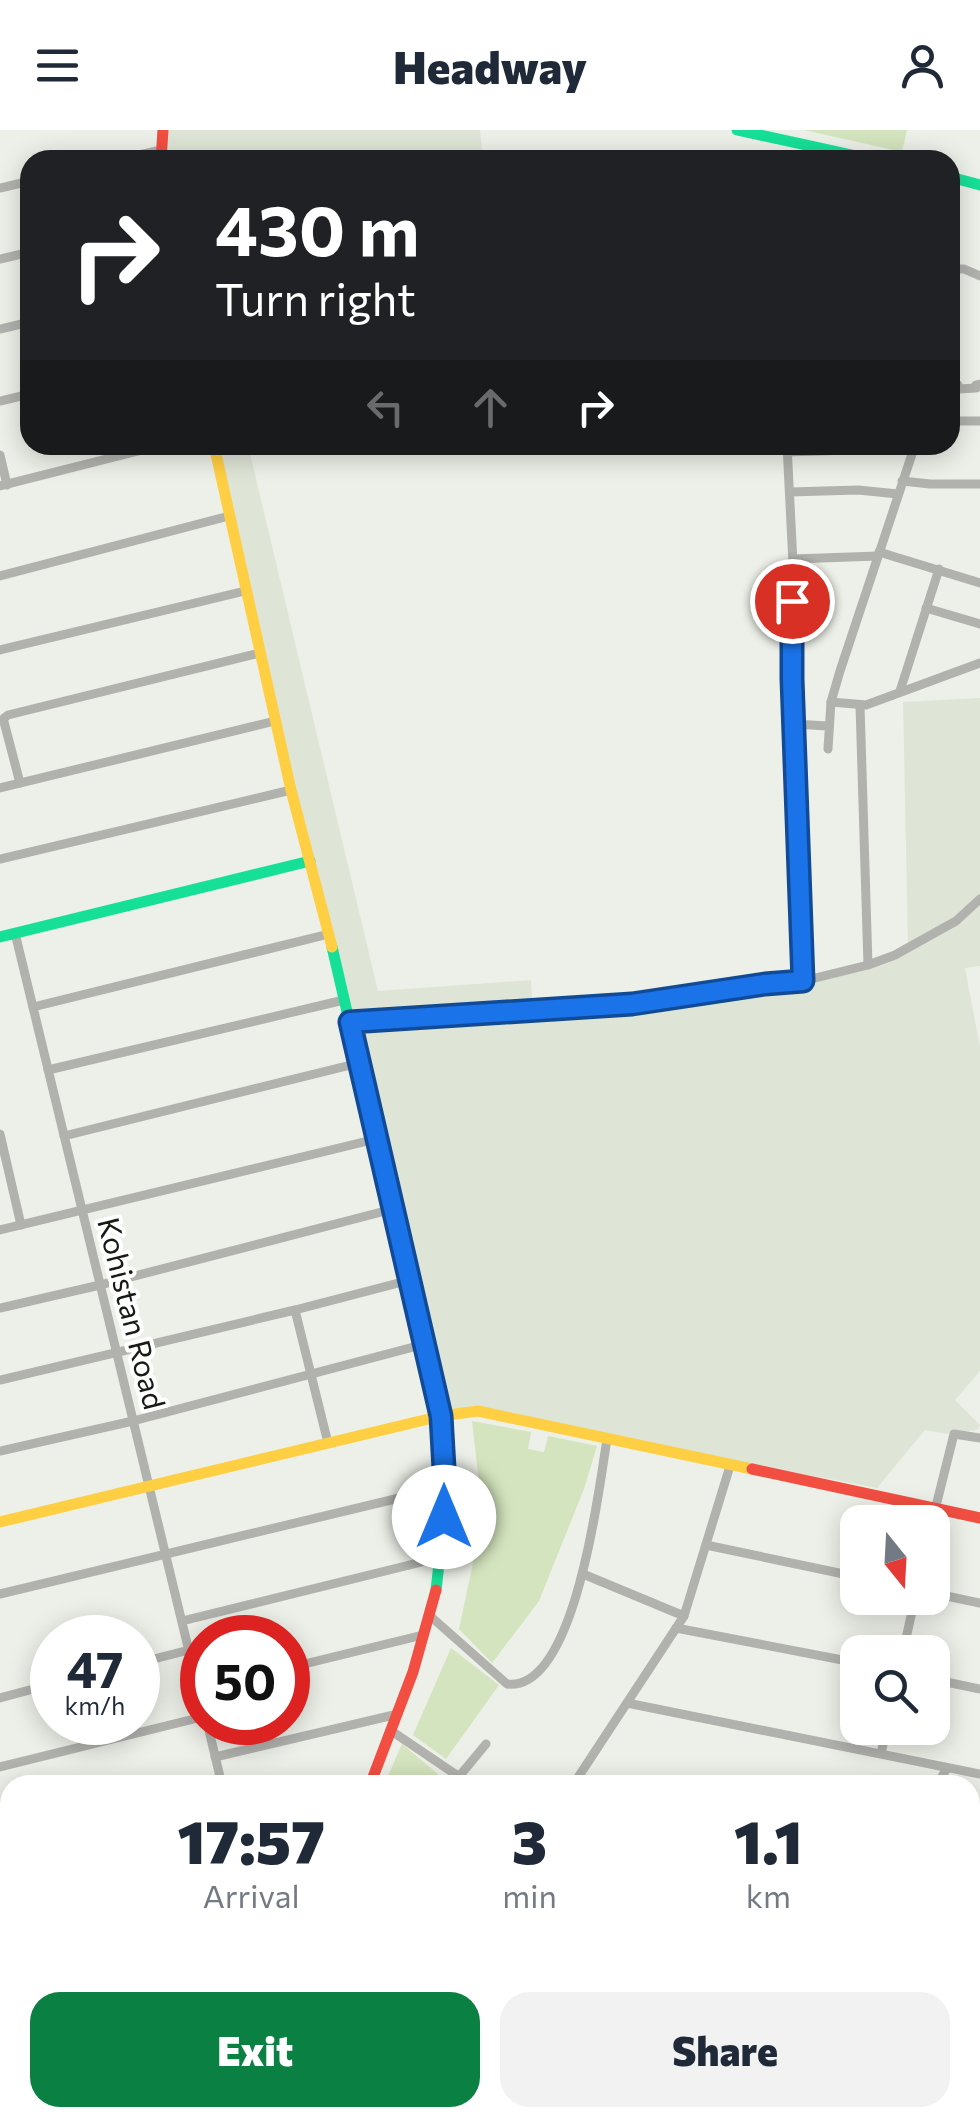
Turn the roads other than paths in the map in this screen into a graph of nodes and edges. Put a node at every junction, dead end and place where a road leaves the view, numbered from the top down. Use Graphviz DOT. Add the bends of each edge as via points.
graph roads {
  1 [pos="737,130"];
  2 [pos="829,150"];
  3 [pos="0,454"];
  4 [pos="123,455"];
  5 [pos="216,455"];
  6 [pos="787,455"];
  7 [pos="911,455"];
  8 [pos="902,481"];
  9 [pos="980,484"];
  10 [pos="3,486"];
  11 [pos="790,492"];
  12 [pos="898,494"];
  13 [pos="229,516"];
  14 [pos="878,554"];
  15 [pos="792,559"];
  16 [pos="939,569"];
  17 [pos="0,576"];
  18 [pos="980,583"];
  19 [pos="245,591"];
  20 [pos="926,608"];
  21 [pos="980,624"];
  22 [pos="0,650"];
  23 [pos="260,653"];
  24 [pos="980,663"];
  25 [pos="900,692"];
  26 [pos="831,702"];
  27 [pos="860,706"];
  28 [pos="275,721"];
  29 [pos="793,724"];
  30 [pos="828,726"];
  31 [pos="828,749"];
  32 [pos="20,783"];
  33 [pos="0,788"];
  34 [pos="290,790"];
  35 [pos="0,859"];
  36 [pos="310,862"];
  37 [pos="980,899"];
  38 [pos="15,933"];
  39 [pos="329,934"];
  40 [pos="0,936"];
  41 [pos="868,965"];
  42 [pos="803,981"];
  43 [pos="344,1000"];
  44 [pos="33,1007"];
  45 [pos="350,1022"];
  46 [pos="359,1063"];
  47 [pos="48,1070"];
  48 [pos="0,1134"];
  49 [pos="64,1136"];
  50 [pos="376,1139"];
  51 [pos="393,1209"];
  52 [pos="82,1210"];
  53 [pos="21,1225"];
  54 [pos="0,1230"];
  55 [pos="410,1280"];
  56 [pos="100,1285"];
  57 [pos="0,1308"];
  58 [pos="295,1310"];
  59 [pos="425,1344"];
  60 [pos="116,1352"];
  61 [pos="310,1374"];
  62 [pos="0,1380"];
  63 [pos="441,1416"];
  64 [pos="133,1421"];
  65 [pos="980,1438"];
  66 [pos="607,1439"];
  67 [pos="328,1443"];
  68 [pos="0,1451"];
  69 [pos="730,1466"];
  70 [pos="445,1486"];
  71 [pos="150,1487"];
  72 [pos="920,1505"];
  73 [pos="936,1505"];
  74 [pos="950,1511"];
  75 [pos="980,1518"];
  76 [pos="0,1522"];
  77 [pos="706,1546"];
  78 [pos="166,1554"];
  79 [pos="442,1557"];
  80 [pos="840,1573"];
  81 [pos="582,1574"];
  82 [pos="0,1594"];
  83 [pos="950,1597"];
  84 [pos="980,1603"];
  85 [pos="430,1614"];
  86 [pos="181,1615"];
  87 [pos="206,1615"];
  88 [pos="684,1616"];
  89 [pos="676,1628"];
  90 [pos="423,1636"];
  91 [pos="840,1660"];
  92 [pos="310,1663"];
  93 [pos="950,1683"];
  94 [pos="980,1689"];
  95 [pos="30,1690"];
  96 [pos="0,1698"];
  97 [pos="627,1703"];
  98 [pos="398,1714"];
  99 [pos="180,1726"];
  100 [pos="390,1730"];
  101 [pos="486,1744"];
  102 [pos="212,1745"];
  103 [pos="884,1745"];
  104 [pos="882,1754"];
  105 [pos="216,1757"];
  106 [pos="0,1767"];
  107 [pos="947,1768"];
  108 [pos="980,1774"];
  109 [pos="220,1775"];
  110 [pos="373,1775"];
  111 [pos="448,1775"];
  112 [pos="459,1775"];
  113 [pos="581,1775"];
  114 [pos="943,1775"];
  1 -- 2 [label="main road"];
  3 -- 10 [label="street"];
  4 -- 10 [label="street"];
  5 -- 13 [label="main road"];
  6 -- 11 [label="street"];
  7 -- 8 [label="street"];
  8 -- 9 [label="street"];
  8 -- 12 [label="street"];
  11 -- 12 [label="street"];
  11 -- 15 [label="street"];
  12 -- 14 [label="street"];
  13 -- 17 [label="street"];
  13 -- 19 [label="main road"];
  14 -- 15 [label="street"];
  14 -- 16 [label="street"];
  14 -- 26 [label="street"];
  15 -- 29 [label="street"];
  16 -- 18 [label="street"];
  16 -- 20 [label="street"];
  19 -- 22 [label="street"];
  19 -- 23 [label="main road"];
  20 -- 21 [label="street"];
  20 -- 25 [label="street"];
  23 -- 28 [label="main road"];
  23 -- 32 [label="street" via="4,718"];
  24 -- 25 [label="street"];
  25 -- 27 [label="street"];
  26 -- 27 [label="street"];
  26 -- 30 [label="street"];
  27 -- 41 [label="street"];
  28 -- 32 [label="street"];
  28 -- 34 [label="main road"];
  29 -- 30 [label="street"];
  29 -- 42 [label="street"];
  30 -- 31 [label="street"];
  32 -- 33 [label="street"];
  34 -- 35 [label="street"];
  34 -- 36 [label="main road"];
  36 -- 38 [label="main road"];
  36 -- 39 [label="main road"];
  37 -- 41 [label="street" via="956,921"];
  38 -- 40 [label="main road"];
  38 -- 44 [label="street, Kohistan Road"];
  39 -- 43 [label="main road"];
  39 -- 44 [label="street"];
  41 -- 42 [label="street"];
  42 -- 45 [label="street" via="632,1004"];
  43 -- 45 [label="main road"];
  43 -- 47 [label="street"];
  44 -- 47 [label="street, Kohistan Road"];
  45 -- 46 [label="main road"];
  46 -- 49 [label="street"];
  46 -- 50 [label="main road"];
  47 -- 49 [label="street, Kohistan Road"];
  48 -- 53 [label="street"];
  49 -- 52 [label="street, Kohistan Road"];
  50 -- 51 [label="main road"];
  50 -- 52 [label="street"];
  51 -- 55 [label="main road"];
  51 -- 56 [label="street"];
  52 -- 53 [label="street"];
  52 -- 56 [label="street, Kohistan Road"];
  53 -- 54 [label="street"];
  55 -- 58 [label="street"];
  55 -- 59 [label="main road"];
  56 -- 57 [label="street"];
  56 -- 60 [label="street, Kohistan Road"];
  58 -- 60 [label="street"];
  58 -- 61 [label="street"];
  59 -- 61 [label="street"];
  59 -- 63 [label="main road"];
  60 -- 62 [label="street"];
  60 -- 64 [label="street, Kohistan Road"];
  61 -- 64 [label="street"];
  61 -- 67 [label="street"];
  63 -- 66 [label="main road" via="478,1411"];
  63 -- 67 [label="main road"];
  63 -- 70 [label="main road"];
  64 -- 68 [label="street"];
  64 -- 71 [label="street, Kohistan Road"];
  65 -- 73 [label="street" via="954,1434"];
  66 -- 69 [label="main road"];
  66 -- 81 [label="street"];
  67 -- 71 [label="main road"];
  69 -- 72 [label="main road"];
  69 -- 77 [label="street"];
  70 -- 78 [label="street"];
  70 -- 79 [label="main road"];
  71 -- 76 [label="main road"];
  71 -- 78 [label="street, Kohistan Road"];
  74 -- 75 [label="main road"];
  77 -- 80 [label="street"];
  77 -- 88 [label="street"];
  78 -- 82 [label="street"];
  78 -- 86 [label="street, Kohistan Road"];
  79 -- 85 [label="main road"];
  79 -- 87 [label="street"];
  81 -- 85 [label="street" via="561,1640 534,1675 515,1685"];
  81 -- 88 [label="street"];
  83 -- 84 [label="street"];
  85 -- 90 [label="main road"];
  88 -- 89 [label="street"];
  89 -- 91 [label="street"];
  89 -- 97 [label="street"];
  90 -- 92 [label="street"];
  90 -- 98 [label="main road"];
  93 -- 94 [label="street"];
  95 -- 96 [label="street"];
  97 -- 104 [label="street"];
  97 -- 113 [label="street"];
  98 -- 100 [label="main road"];
  98 -- 105 [label="street"];
  99 -- 106 [label="street"];
  100 -- 110 [label="main road"];
  100 -- 111 [label="street"];
  101 -- 112 [label="street"];
  102 -- 105 [label="street"];
  103 -- 104 [label="street"];
  104 -- 107 [label="street"];
  105 -- 109 [label="street"];
  107 -- 108 [label="street"];
  107 -- 114 [label="street"];
}
